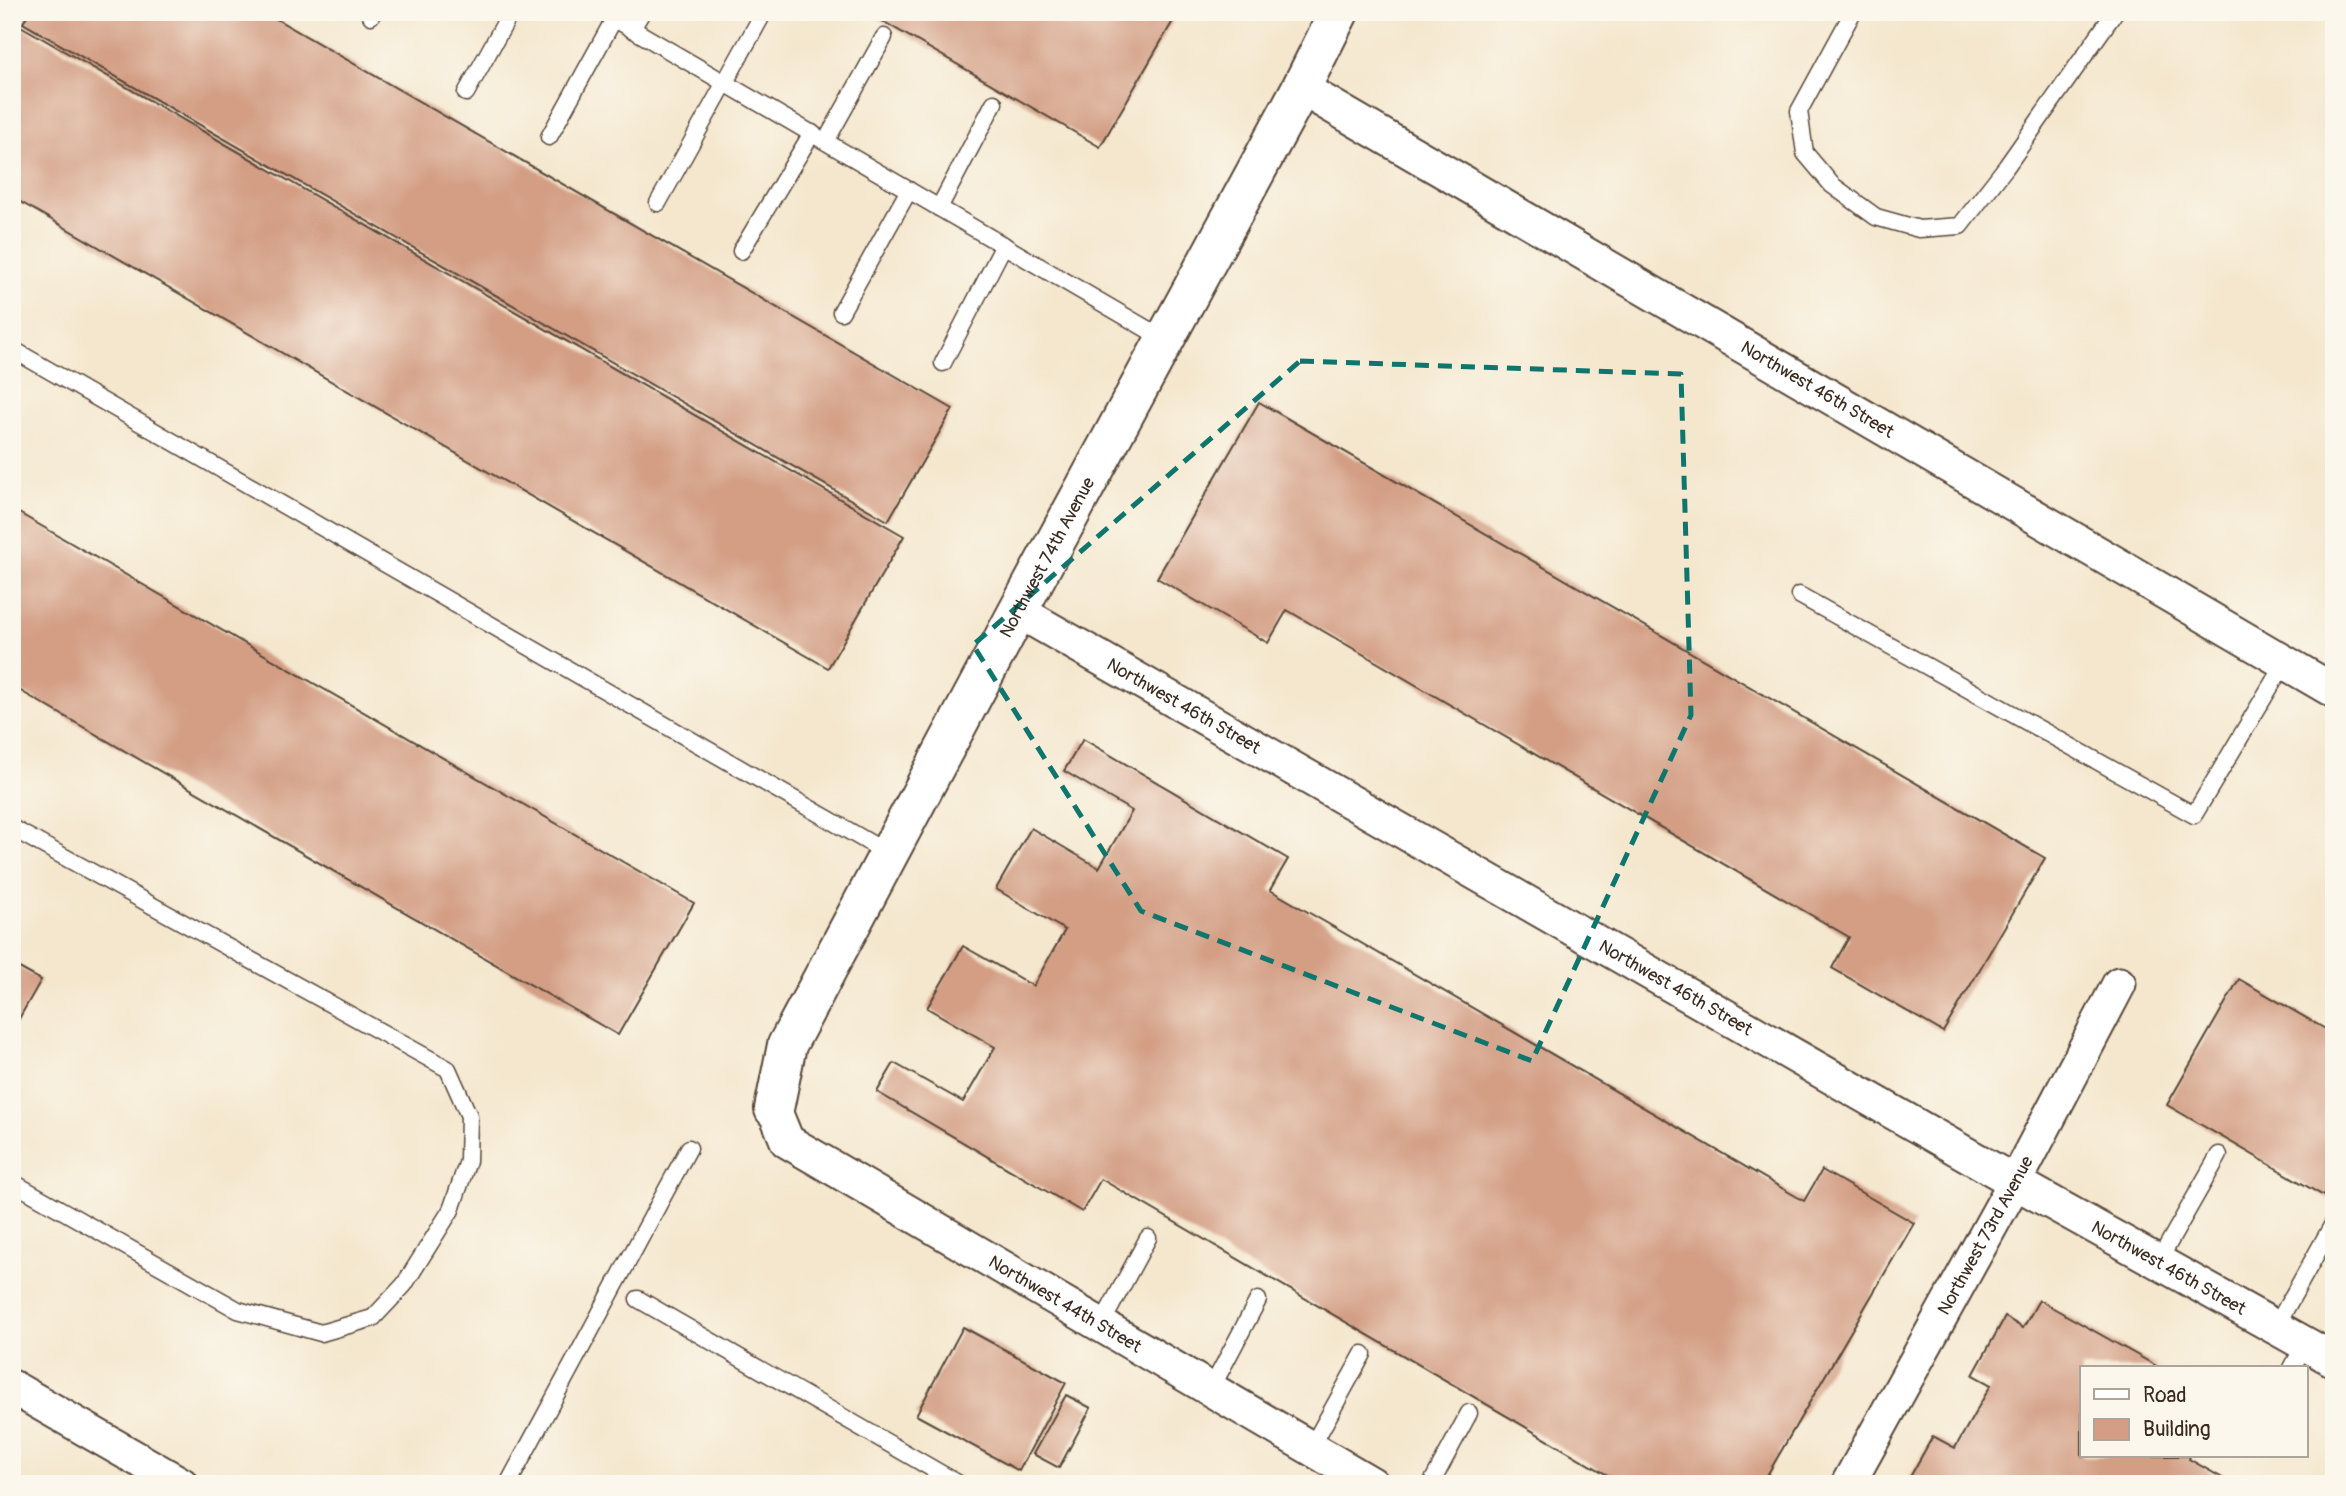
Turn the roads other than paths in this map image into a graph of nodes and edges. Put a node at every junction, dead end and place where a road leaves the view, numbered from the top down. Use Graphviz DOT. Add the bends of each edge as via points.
graph roads {
  1 [pos="511,12"];
  2 [pos="642,12"];
  3 [pos="764,12"];
  4 [pos="1339,12"];
  5 [pos="1853,12"];
  6 [pos="2115,12"];
  7 [pos="609,15"];
  8 [pos="632,29"];
  9 [pos="884,37"];
  10 [pos="725,83"];
  11 [pos="1301,88"];
  12 [pos="466,93"];
  13 [pos="994,103"];
  14 [pos="549,137"];
  15 [pos="819,137"];
  16 [pos="909,190"];
  17 [pos="658,203"];
  18 [pos="939,208"];
  19 [pos="1004,245"];
  20 [pos="741,251"];
  21 [pos="841,312"];
  22 [pos="1164,340"];
  23 [pos="12,349"];
  24 [pos="943,363"];
  25 [pos="1799,595"];
  26 [pos="1017,611"];
  27 [pos="2285,663"];
  28 [pos="2334,691"];
  29 [pos="12,828"];
  30 [pos="889,854"];
  31 [pos="2119,984"];
  32 [pos="774,1109"];
  33 [pos="689,1147"];
  34 [pos="2219,1154"];
  35 [pos="12,1182"];
  36 [pos="2015,1182"];
  37 [pos="2333,1224"];
  38 [pos="1148,1238"];
  39 [pos="2158,1262"];
  40 [pos="638,1299"];
  41 [pos="1258,1300"];
  42 [pos="1101,1325"];
  43 [pos="2275,1328"];
  44 [pos="1363,1354"];
  45 [pos="2311,1358"];
  46 [pos="12,1387"];
  47 [pos="1211,1389"];
  48 [pos="1469,1413"];
  49 [pos="1311,1448"];
  50 [pos="181,1484"];
  51 [pos="508,1484"];
  52 [pos="959,1484"];
  53 [pos="1372,1484"];
  54 [pos="1431,1484"];
  55 [pos="1847,1484"];
  1 -- 12 [label="lane"];
  2 -- 8 [label="lane"];
  3 -- 10 [label="lane"];
  4 -- 11 [label="street, Northwest 74th Avenue"];
  5 -- 6 [label="lane" via="1799,111 1805,153 1832,185 1876,217 1919,229 1960,226"];
  7 -- 8 [label="lane"];
  7 -- 14 [label="lane"];
  8 -- 10 [label="lane"];
  9 -- 15 [label="lane"];
  10 -- 15 [label="lane"];
  10 -- 17 [label="lane"];
  11 -- 22 [label="street, Northwest 74th Avenue"];
  11 -- 27 [label="street, Northwest 46th Street"];
  13 -- 18 [label="lane"];
  15 -- 16 [label="lane"];
  15 -- 20 [label="lane"];
  16 -- 18 [label="lane"];
  16 -- 21 [label="lane"];
  18 -- 19 [label="lane"];
  19 -- 22 [label="lane"];
  19 -- 24 [label="lane"];
  22 -- 26 [label="street, Northwest 74th Avenue"];
  23 -- 30 [label="lane"];
  25 -- 27 [label="lane" via="2194,815"];
  26 -- 30 [label="street, Northwest 74th Avenue"];
  26 -- 36 [label="street, Northwest 46th Street"];
  27 -- 28 [label="street, Northwest 46th Street"];
  29 -- 35 [label="lane" via="448,1069 469,1115 468,1161 451,1210 404,1285 373,1318 321,1333 238,1310"];
  30 -- 32 [label="street, Northwest 74th Avenue" via="787,1045"];
  31 -- 36 [label="street, Northwest 73rd Avenue"];
  32 -- 42 [label="street, Northwest 44th Street" via="787,1141"];
  33 -- 51 [label="lane"];
  34 -- 39 [label="lane"];
  36 -- 39 [label="street, Northwest 46th Street"];
  36 -- 55 [label="street, Northwest 73rd Avenue"];
  37 -- 43 [label="lane"];
  38 -- 42 [label="lane"];
  39 -- 43 [label="street, Northwest 46th Street"];
  40 -- 52 [label="lane"];
  41 -- 47 [label="lane"];
  42 -- 47 [label="street, Northwest 44th Street"];
  43 -- 45 [label="street, Northwest 46th Street"];
  44 -- 49 [label="lane"];
  46 -- 50 [label="street"];
  47 -- 49 [label="street, Northwest 44th Street"];
  48 -- 54 [label="lane"];
  49 -- 53 [label="street, Northwest 44th Street"];
}
